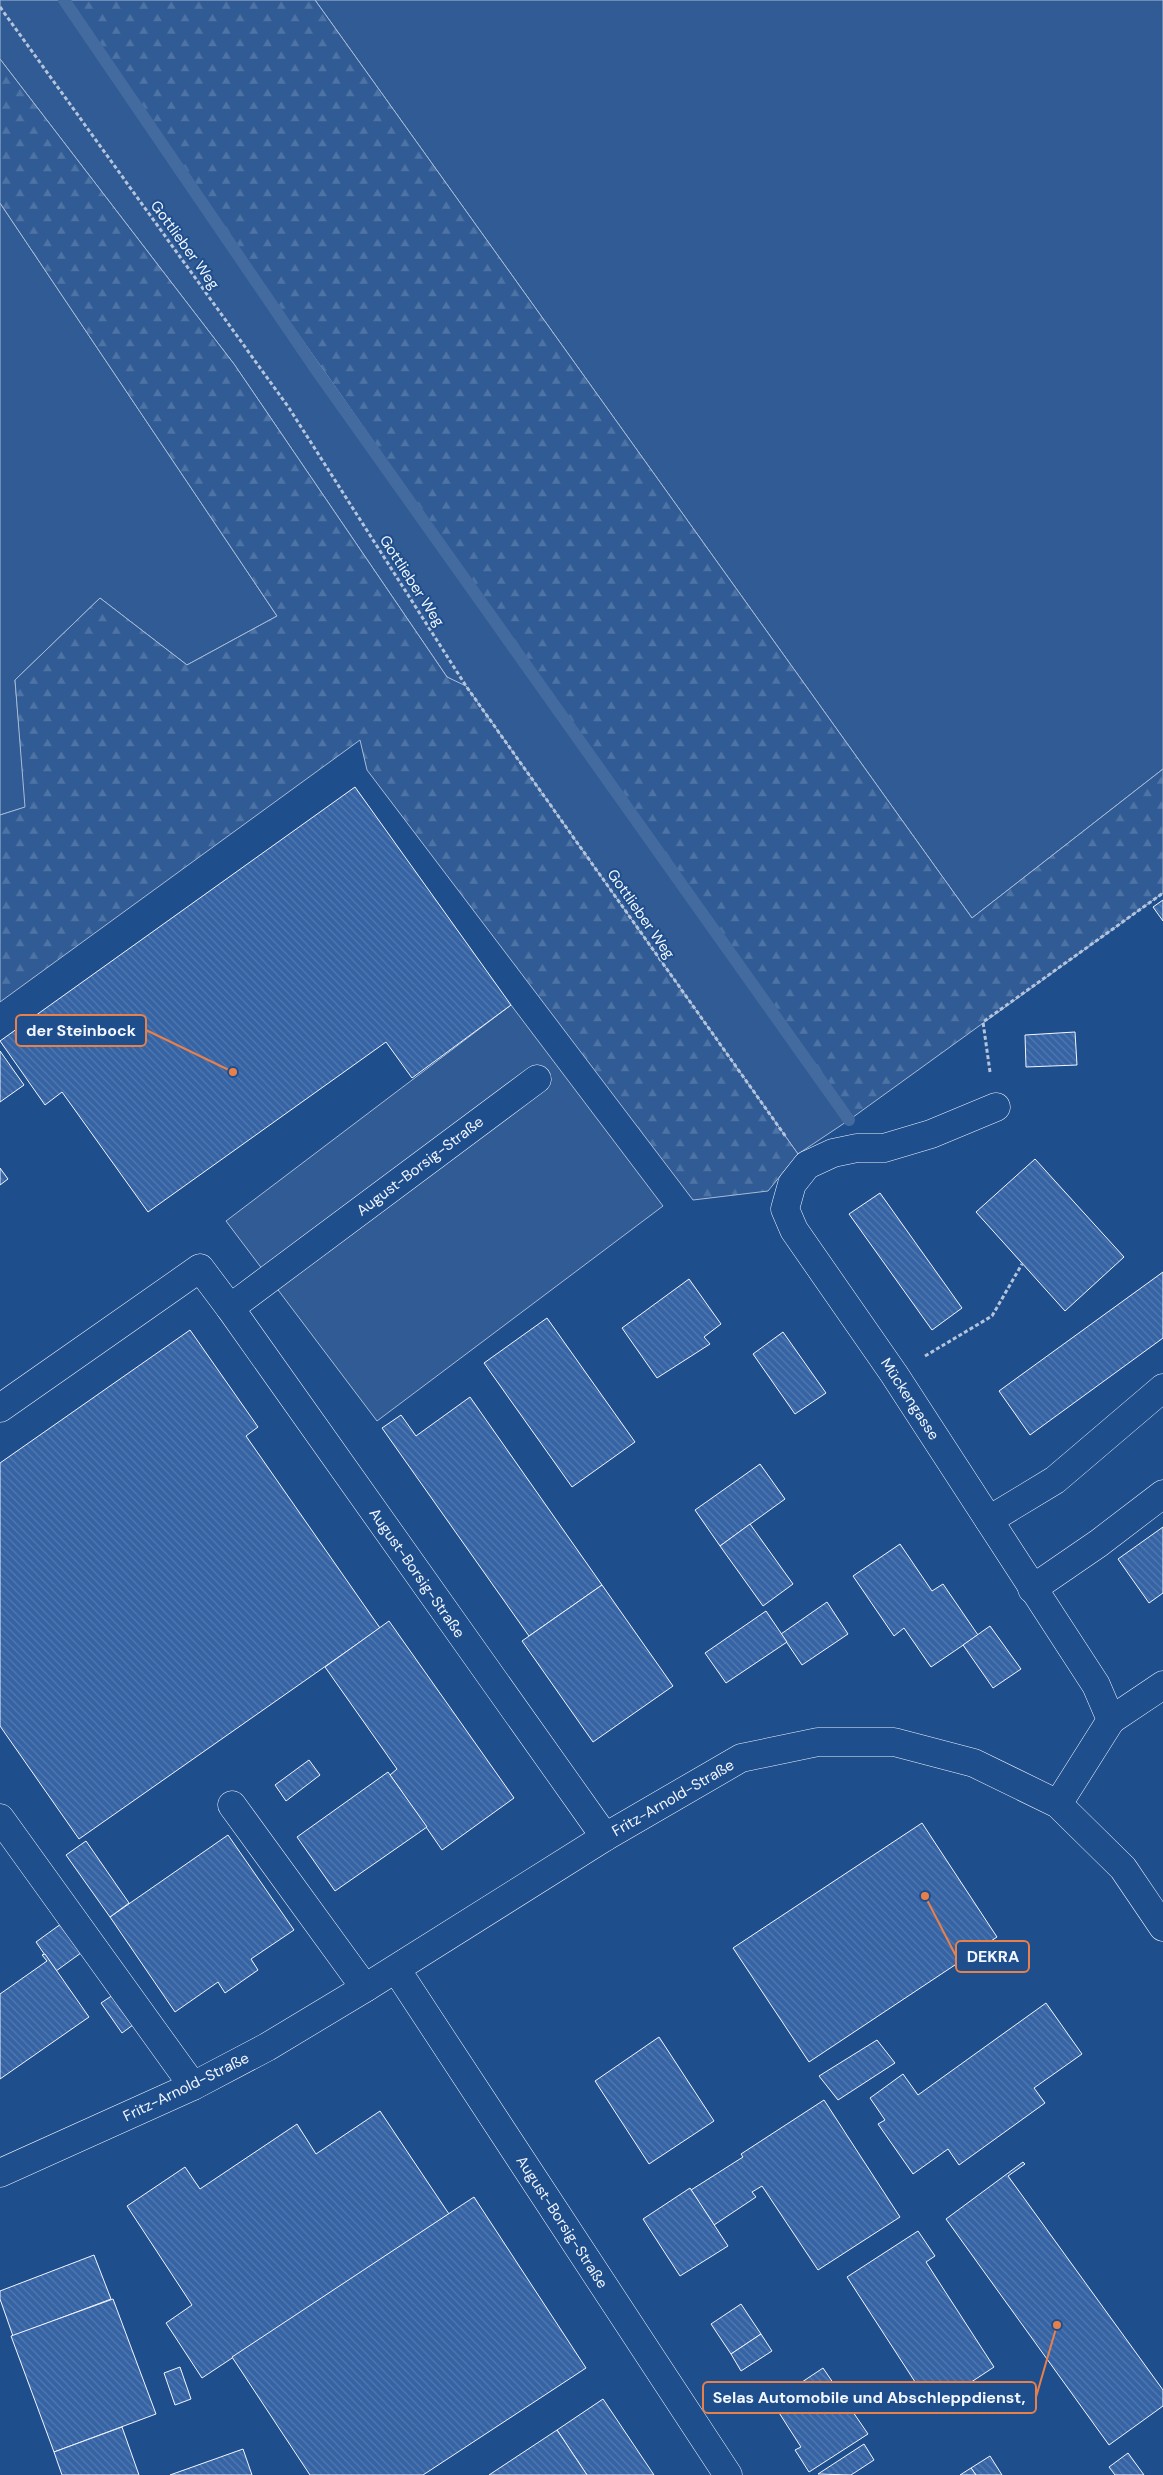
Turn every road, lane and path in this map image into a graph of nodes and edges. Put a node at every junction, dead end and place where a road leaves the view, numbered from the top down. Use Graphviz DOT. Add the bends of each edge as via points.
graph roads {
  1 [pos="0,7"];
  2 [pos="1163,893"];
  3 [pos="537,1079"];
  4 [pos="996,1107"];
  5 [pos="808,1165"];
  6 [pos="1022,1264"];
  7 [pos="230,1308"];
  8 [pos="894,1374"];
  9 [pos="1163,1388"];
  10 [pos="0,1408"];
  11 [pos="1163,1494"];
  12 [pos="989,1520"];
  13 [pos="1032,1589"];
  14 [pos="1163,1685"];
  15 [pos="1111,1720"];
  16 [pos="1058,1804"];
  17 [pos="232,1805"];
  18 [pos="0,1818"];
  19 [pos="605,1837"];
  20 [pos="1163,1927"];
  21 [pos="396,1969"];
  22 [pos="365,1988"];
  23 [pos="193,2086"];
  24 [pos="0,2173"];
  25 [pos="728,2475"];
  1 -- 5 [label="path, Gottlieber Weg" via="289,408 466,686"];
  2 -- 4 [label="path" via="983,1022"];
  3 -- 7 [label="street, August-Borsig-Straße"];
  4 -- 5 [label="street, Mückengasse" via="931,1134 884,1148 857,1148 833,1153"];
  5 -- 8 [label="street, Mückengasse" via="792,1184 784,1209 794,1230"];
  6 -- 8 [label="path" via="992,1316"];
  7 -- 10 [label="street, August-Borsig-Straße" via="200,1268"];
  7 -- 19 [label="street, August-Borsig-Straße"];
  8 -- 12 [label="street, Mückengasse"];
  9 -- 12 [label="street" via="1055,1480"];
  11 -- 13 [label="street" via="1100,1543"];
  12 -- 13 [label="street, Mückengasse"];
  13 -- 15 [label="street, Mückengasse" via="1096,1685"];
  14 -- 15 [label="street"];
  15 -- 16 [label="street"];
  16 -- 19 [label="street, Fritz-Arnold-Straße" via="966,1761 894,1742 818,1742 741,1758"];
  16 -- 20 [label="street, Fritz-Arnold-Straße" via="1123,1868"];
  17 -- 22 [label="street"];
  18 -- 23 [label="street"];
  19 -- 21 [label="street, Fritz-Arnold-Straße"];
  21 -- 22 [label="street, Fritz-Arnold-Straße"];
  21 -- 25 [label="street, August-Borsig-Straße"];
  22 -- 23 [label="street, Fritz-Arnold-Straße" via="267,2047"];
  23 -- 24 [label="street, Fritz-Arnold-Straße"];
}
